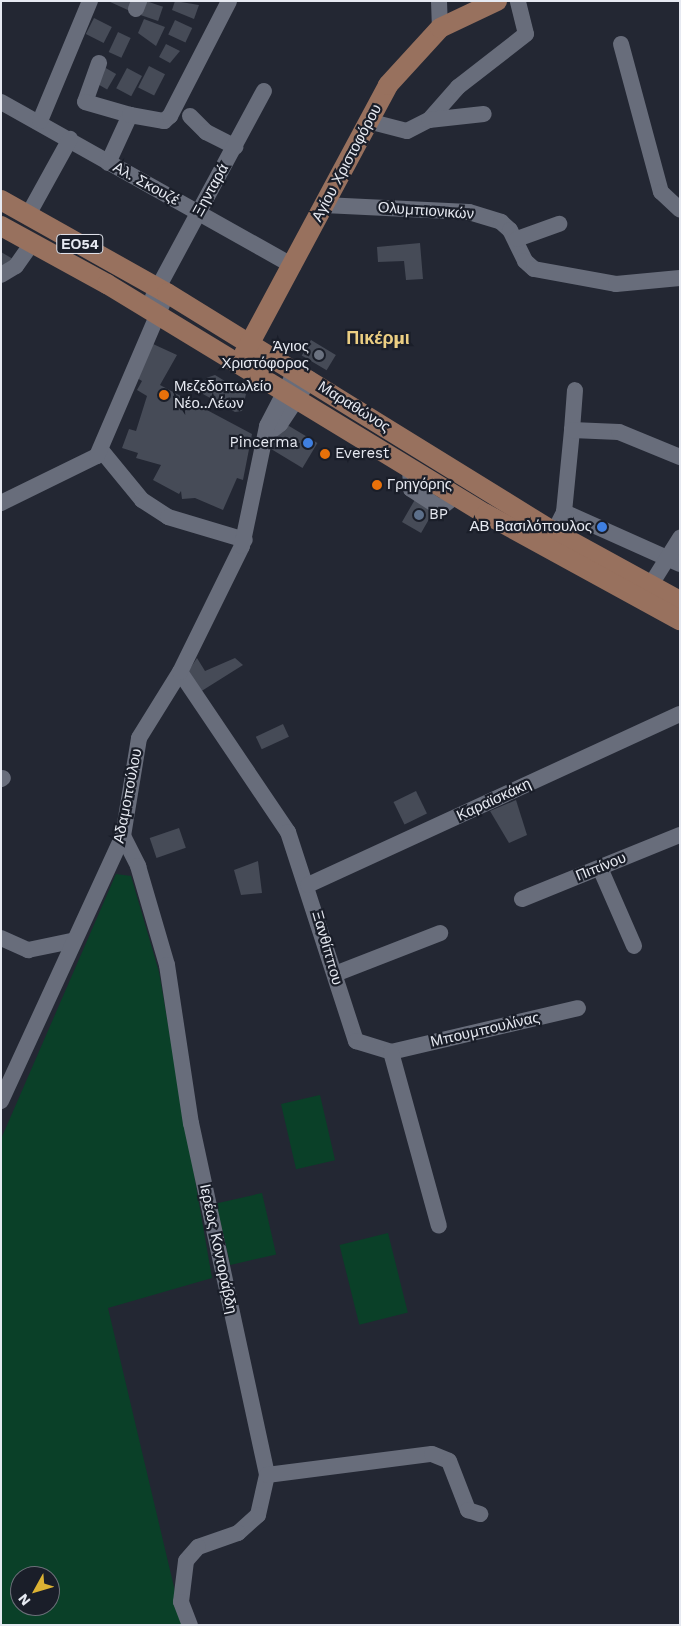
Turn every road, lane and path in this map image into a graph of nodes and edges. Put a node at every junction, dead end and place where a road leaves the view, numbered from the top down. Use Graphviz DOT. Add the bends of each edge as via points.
graph roads {
  1 [pos="90,1"];
  2 [pos="229,1"];
  3 [pos="438,1"];
  4 [pos="497,1"];
  5 [pos="518,1"];
  6 [pos="440,28"];
  7 [pos="621,44"];
  8 [pos="99,63"];
  9 [pos="264,91"];
  10 [pos="1,102"];
  11 [pos="484,114"];
  12 [pos="130,115"];
  13 [pos="190,116"];
  14 [pos="429,120"];
  15 [pos="40,121"];
  16 [pos="368,121"];
  17 [pos="70,140"];
  18 [pos="234,147"];
  19 [pos="108,163"];
  20 [pos="1,200"];
  21 [pos="324,205"];
  22 [pos="680,210"];
  23 [pos="199,213"];
  24 [pos="28,215"];
  25 [pos="559,224"];
  26 [pos="1,226"];
  27 [pos="517,239"];
  28 [pos="32,243"];
  29 [pos="292,266"];
  30 [pos="1,275"];
  31 [pos="680,278"];
  32 [pos="163,290"];
  33 [pos="152,311"];
  34 [pos="250,343"];
  35 [pos="239,364"];
  36 [pos="303,375"];
  37 [pos="575,390"];
  38 [pos="290,395"];
  39 [pos="572,430"];
  40 [pos="101,450"];
  41 [pos="680,456"];
  42 [pos="1,503"];
  43 [pos="564,512"];
  44 [pos="554,532"];
  45 [pos="680,538"];
  46 [pos="245,540"];
  47 [pos="674,561"];
  48 [pos="650,586"];
  49 [pos="680,601"];
  50 [pos="680,620"];
  51 [pos="180,672"];
  52 [pos="680,714"];
  53 [pos="680,835"];
  54 [pos="123,836"];
  55 [pos="600,868"];
  56 [pos="308,885"];
  57 [pos="522,900"];
  58 [pos="440,933"];
  59 [pos="1,938"];
  60 [pos="72,941"];
  61 [pos="634,946"];
  62 [pos="335,974"];
  63 [pos="578,1008"];
  64 [pos="391,1052"];
  65 [pos="1,1101"];
  66 [pos="439,1226"];
  67 [pos="268,1475"];
  68 [pos="480,1514"];
  69 [pos="190,1625"];
  1 -- 15 [label="street"];
  2 -- 12 [label="street" via="170,116 164,121"];
  3 -- 6 [label="street"];
  4 -- 6 [label="main road, Αγίου Χριστοφόρου"];
  5 -- 14 [label="street" via="526,34 458,87"];
  6 -- 16 [label="main road, Αγίου Χριστοφόρου" via="400,68"];
  7 -- 22 [label="street" via="661,192"];
  8 -- 12 [label="street" via="85,102"];
  9 -- 18 [label="street, Ξηνταρά"];
  10 -- 15 [label="street, Αλ. Σκουζέ"];
  11 -- 14 [label="street"];
  12 -- 19 [label="street"];
  13 -- 18 [label="street" via="206,132"];
  14 -- 16 [label="street" via="407,131"];
  15 -- 17 [label="street, Αλ. Σκουζέ"];
  16 -- 21 [label="main road, Αγίου Χριστοφόρου"];
  17 -- 19 [label="street, Αλ. Σκουζέ"];
  17 -- 24 [label="street"];
  18 -- 23 [label="street, Ξηνταρά"];
  19 -- 23 [label="street, Αλ. Σκουζέ"];
  20 -- 24 [label="main road, Μαραθώνος / ΕΟ54"];
  21 -- 27 [label="street, Ολυμπιονικών" via="469,212 501,222"];
  21 -- 29 [label="main road, Αγίου Χριστοφόρου"];
  23 -- 29 [label="street, Αλ. Σκουζέ"];
  23 -- 32 [label="street, Ξηνταρά"];
  24 -- 32 [label="main road, Μαραθώνος / ΕΟ54"];
  25 -- 27 [label="street"];
  26 -- 28 [label="main road, Μαραθώνος / ΕΟ54"];
  27 -- 31 [label="street, Ολυμπιονικών" via="525,262 534,269 616,284"];
  28 -- 30 [label="street" via="16,266"];
  28 -- 33 [label="main road, Μαραθώνος / ΕΟ54"];
  29 -- 34 [label="main road, Αγίου Χριστοφόρου"];
  32 -- 33 [label="street, Ξηνταρά"];
  32 -- 34 [label="main road, Μαραθώνος / ΕΟ54"];
  33 -- 35 [label="main road, Μαραθώνος / ΕΟ54"];
  33 -- 40 [label="street, Ξηνταρά"];
  34 -- 35 [label="main road, Αγίου Χριστοφόρου"];
  34 -- 36 [label="main road, Μαραθώνος / ΕΟ54"];
  35 -- 38 [label="main road, Μαραθώνος / ΕΟ54"];
  36 -- 38 [label="street, Αδαμοπούλου"];
  36 -- 44 [label="main road, Μαραθώνος / ΕΟ54"];
  37 -- 39 [label="street"];
  38 -- 46 [label="street, Αδαμοπούλου" via="266,436"];
  38 -- 50 [label="main road, Μαραθώνος / ΕΟ54" via="456,496"];
  39 -- 41 [label="street" via="619,432"];
  39 -- 43 [label="street"];
  40 -- 42 [label="street" via="86,464"];
  40 -- 46 [label="street" via="142,500 168,517"];
  43 -- 44 [label="street"];
  43 -- 47 [label="street"];
  44 -- 48 [label="main road, Μαραθώνος / ΕΟ54"];
  45 -- 47 [label="street"];
  46 -- 51 [label="street, Αδαμοπούλου"];
  47 -- 48 [label="street"];
  48 -- 49 [label="main road, Μαραθώνος / ΕΟ54"];
  51 -- 54 [label="street, Αδαμοπούλου" via="140,738"];
  51 -- 56 [label="street, Ξανθίππου" via="279,815"];
  52 -- 56 [label="street, Καραϊσκάκη"];
  53 -- 55 [label="street, Πιπίνου"];
  54 -- 60 [label="street, Αδαμοπούλου"];
  54 -- 67 [label="street, Ιερέως Κοντοράβδη" via="138,866 167,965 191,1123"];
  55 -- 57 [label="street, Πιπίνου"];
  55 -- 61 [label="street"];
  56 -- 62 [label="street, Ξανθίππου"];
  58 -- 62 [label="street"];
  59 -- 60 [label="street" via="28,950"];
  60 -- 65 [label="street, Αδαμοπούλου"];
  62 -- 64 [label="street, Ξανθίππου" via="353,1037 361,1045"];
  63 -- 64 [label="street, Μπουμπουλίνας"];
  64 -- 66 [label="street"];
  67 -- 68 [label="street" via="432,1454 449,1461 468,1510"];
  67 -- 69 [label="street, Ιερέως Κοντοράβδη" via="258,1515 238,1533 198,1547 186,1562 181,1602"];
}
